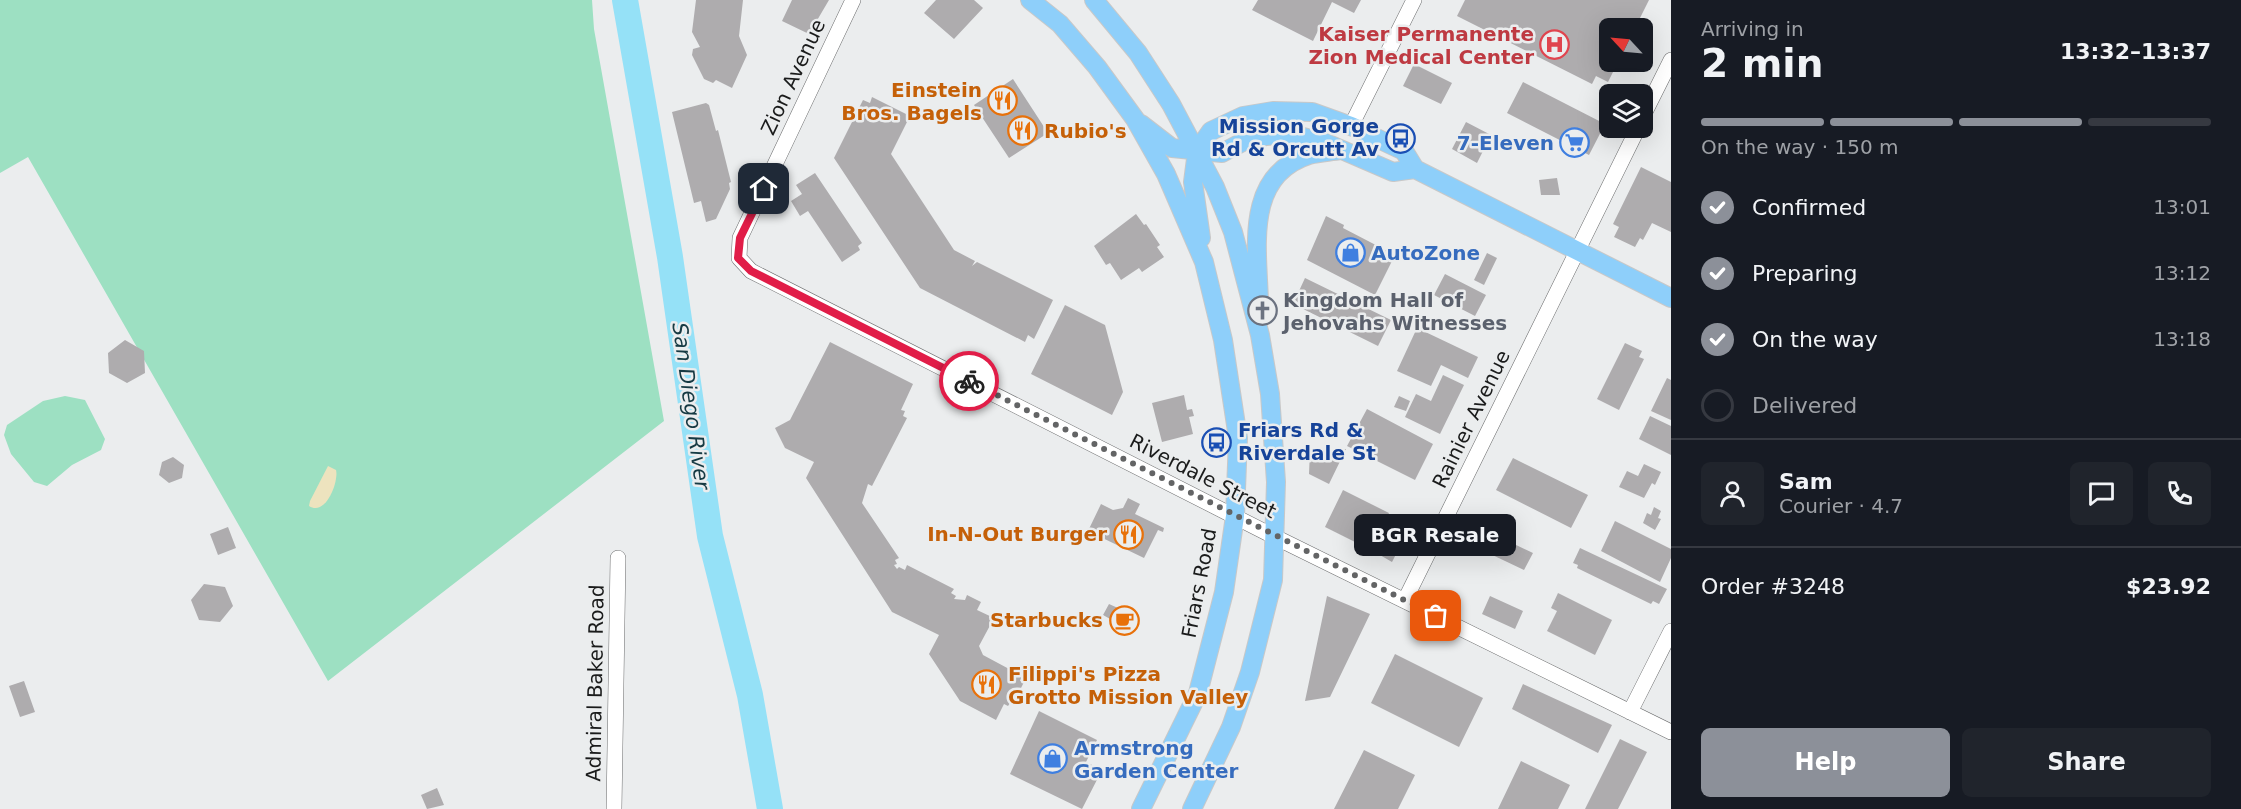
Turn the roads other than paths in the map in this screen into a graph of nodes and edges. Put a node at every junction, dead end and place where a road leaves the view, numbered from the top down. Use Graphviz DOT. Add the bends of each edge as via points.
graph roads {
  1 [pos="853,0"];
  2 [pos="1030,0"];
  3 [pos="1094,0"];
  4 [pos="1414,0"];
  5 [pos="1671,60"];
  6 [pos="1653,96"];
  7 [pos="1135,119"];
  8 [pos="1351,126"];
  9 [pos="1633,138"];
  10 [pos="1342,150"];
  11 [pos="1197,151"];
  12 [pos="1415,169"];
  13 [pos="740,238"];
  14 [pos="1577,252"];
  15 [pos="1204,262"];
  16 [pos="1671,298"];
  17 [pos="1260,335"];
  18 [pos="1235,516"];
  19 [pos="1275,537"];
  20 [pos="618,558"];
  21 [pos="1405,600"];
  22 [pos="1671,631"];
  23 [pos="1630,712"];
  24 [pos="1671,732"];
  25 [pos="614,809"];
  26 [pos="1141,809"];
  27 [pos="1192,809"];
  1 -- 13 [label="street, Zion Avenue"];
  2 -- 7 [label="main road" via="1060,24"];
  3 -- 11 [label="main road" via="1138,53"];
  4 -- 8 [label="street"];
  5 -- 6 [label="street"];
  7 -- 11 [label="main road" via="1173,148"];
  7 -- 15 [label="main road, Friars Road" via="1166,174"];
  8 -- 11 [label="main road" via="1312,112 1273,111 1243,116 1211,131"];
  8 -- 12 [label="main road" via="1404,151"];
  9 -- 14 [label="street, Rainier Avenue"];
  10 -- 11 [label="main road" via="1299,136 1275,135 1250,138 1222,153"];
  10 -- 12 [label="main road" via="1393,172"];
  10 -- 17 [label="main road" via="1296,161 1283,169 1267,188 1257,220"];
  11 -- 15 [label="main road" via="1193,182"];
  11 -- 17 [label="main road" via="1233,232"];
  12 -- 14 [label="main road"];
  13 -- 18 [label="street, Riverdale Street" via="738,258 751,271"];
  14 -- 16 [label="main road"];
  14 -- 21 [label="street, Rainier Avenue"];
  15 -- 18 [label="main road, Friars Road" via="1223,340 1238,438"];
  17 -- 19 [label="main road" via="1276,482"];
  18 -- 19 [label="street, Riverdale Street"];
  18 -- 26 [label="main road, Friars Road" via="1224,592 1198,693"];
  19 -- 21 [label="street, Riverdale Street"];
  19 -- 27 [label="main road" via="1273,580 1250,672 1231,727"];
  20 -- 25 [label="street, Admiral Baker Road"];
  21 -- 23 [label="street, Riverdale Street"];
  22 -- 23 [label="street"];
  23 -- 24 [label="street, Riverdale Street"];
}
